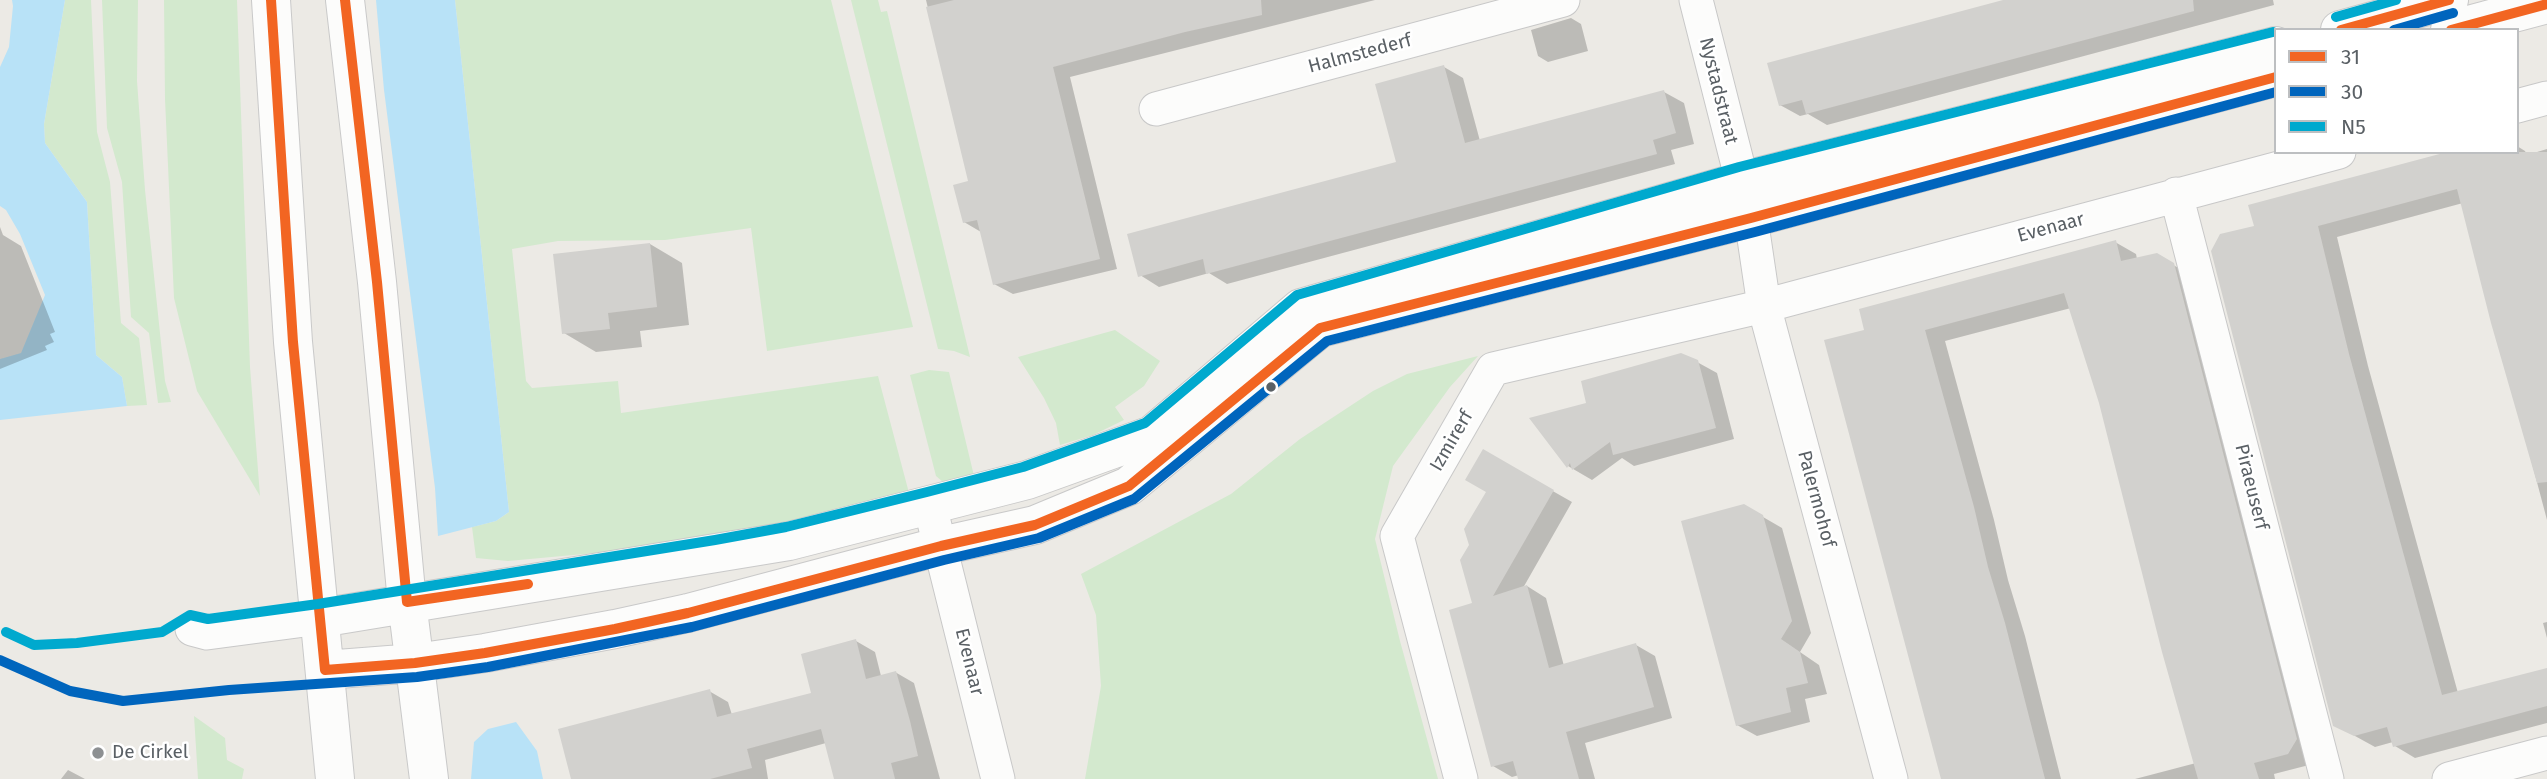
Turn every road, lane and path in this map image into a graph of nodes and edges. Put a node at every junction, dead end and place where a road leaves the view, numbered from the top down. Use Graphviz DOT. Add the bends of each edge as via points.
graph roads {
  1 [pos="271,0"];
  2 [pos="345,0"];
  3 [pos="1563,0"];
  4 [pos="1696,0"];
  5 [pos="2449,0"];
  6 [pos="2547,4"];
  7 [pos="2347,28"];
  8 [pos="2457,28"];
  9 [pos="2274,47"];
  10 [pos="2274,78"];
  11 [pos="2547,98"];
  12 [pos="2519,105"];
  13 [pos="1157,109"];
  14 [pos="2331,154"];
  15 [pos="1741,181"];
  16 [pos="2176,194"];
  17 [pos="1751,218"];
  18 [pos="1764,306"];
  19 [pos="930,506"];
  20 [pos="941,546"];
  21 [pos="407,602"];
  22 [pos="320,618"];
  23 [pos="192,629"];
  24 [pos="415,663"];
  25 [pos="325,670"];
  26 [pos="2547,753"];
  27 [pos="335,779"];
  28 [pos="429,779"];
  29 [pos="998,779"];
  30 [pos="1461,779"];
  31 [pos="1891,779"];
  32 [pos="2327,779"];
  33 [pos="2449,779"];
  1 -- 22 [label="street" via="293,342"];
  2 -- 21 [label="street"];
  3 -- 13 [label="street, Halmstederf"];
  4 -- 15 [label="street, Nystadstraat"];
  5 -- 7 [label="street"];
  6 -- 8 [label="street"];
  9 -- 15 [label="street"];
  10 -- 17 [label="street"];
  11 -- 12 [label="street"];
  14 -- 16 [label="street, Evenaar"];
  15 -- 17 [label="street"];
  15 -- 19 [label="street" via="1301,308 1152,435 1027,480"];
  16 -- 18 [label="street, Evenaar"];
  16 -- 32 [label="street, Piraeuserf"];
  17 -- 18 [label="street, Palermohof"];
  17 -- 20 [label="street" via="1320,328 1129,486 1035,525"];
  18 -- 30 [label="street, Izmirerf" via="1493,369 1397,536"];
  18 -- 31 [label="street, Palermohof"];
  19 -- 20 [label="street, Evenaar"];
  19 -- 21 [label="street" via="789,541"];
  20 -- 24 [label="street" via="688,614"];
  20 -- 29 [label="street, Evenaar"];
  21 -- 22 [label="street"];
  21 -- 24 [label="street"];
  22 -- 23 [label="street" via="207,633"];
  22 -- 25 [label="street"];
  24 -- 25 [label="street"];
  24 -- 28 [label="street"];
  25 -- 27 [label="street"];
  26 -- 33 [label="street"];
}
